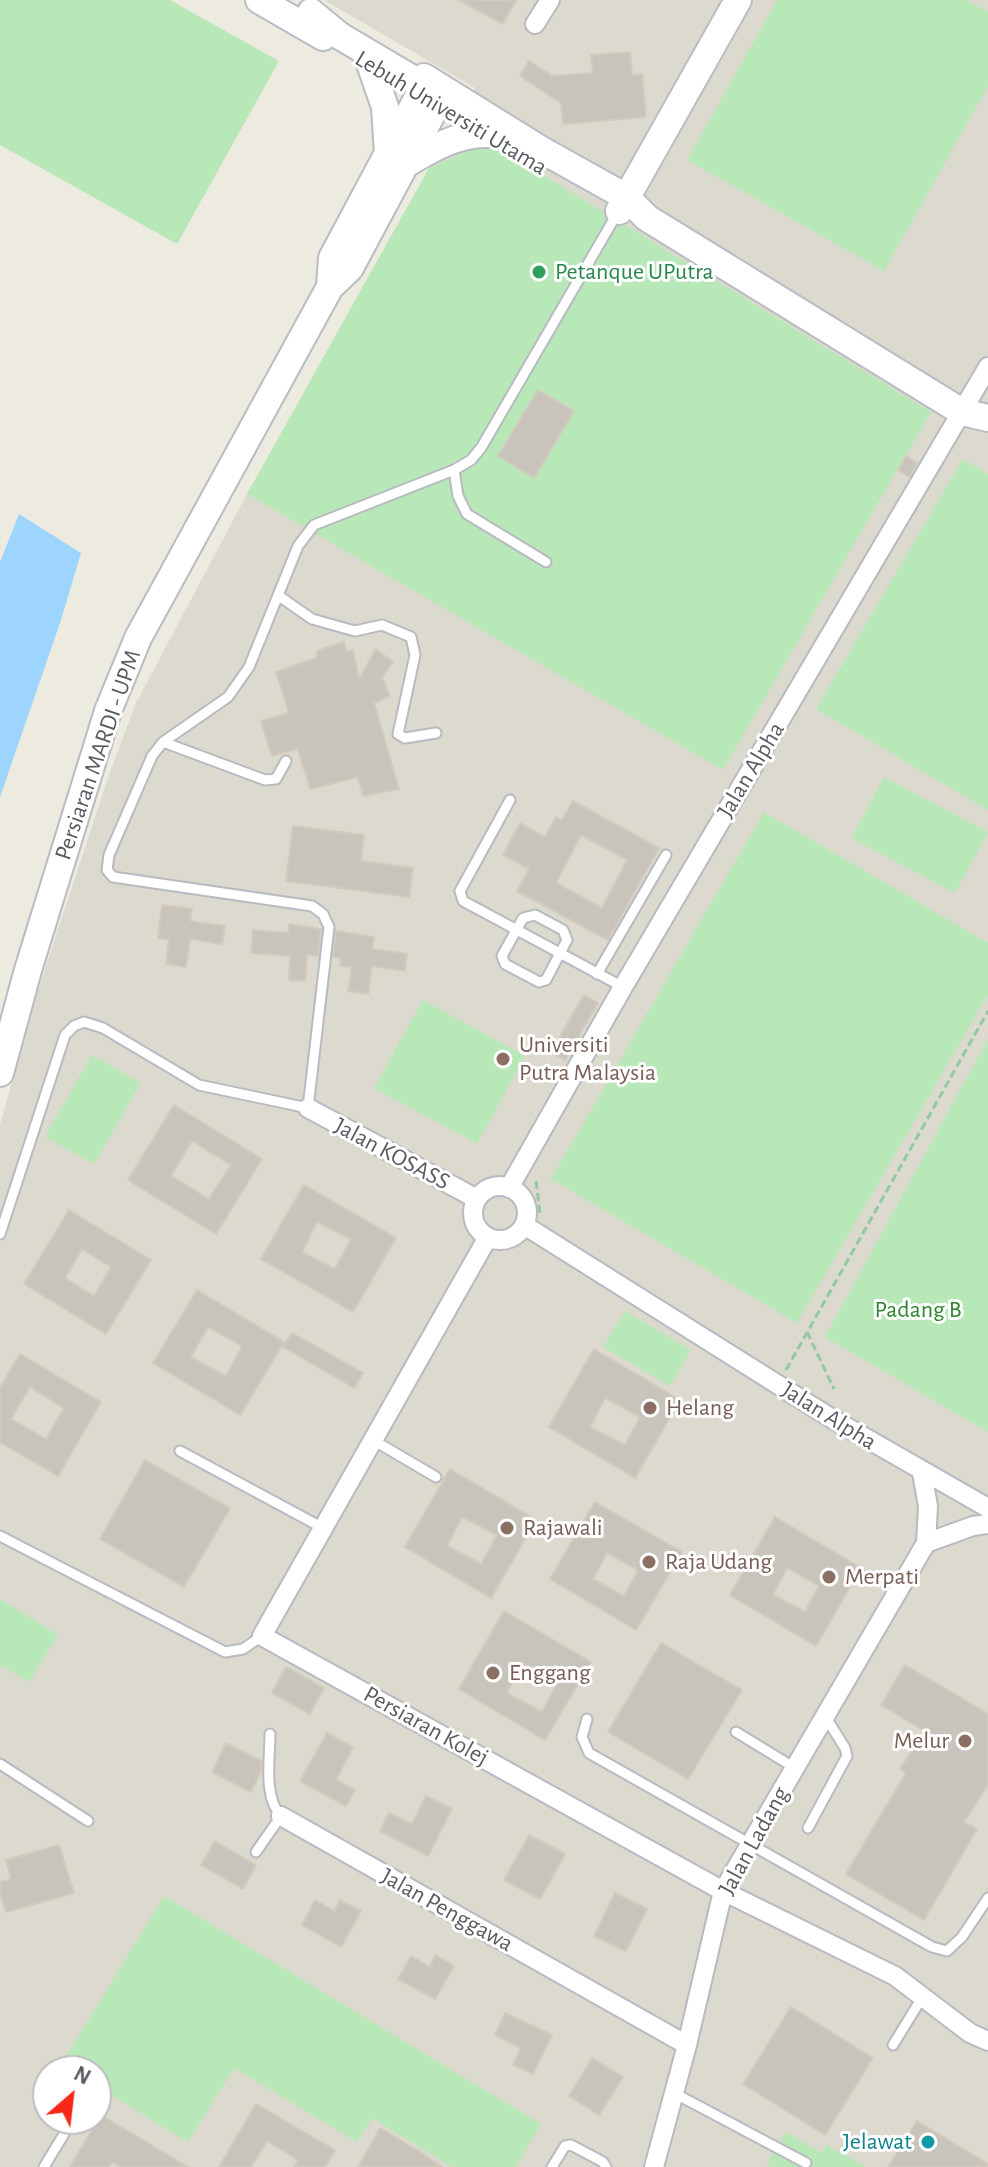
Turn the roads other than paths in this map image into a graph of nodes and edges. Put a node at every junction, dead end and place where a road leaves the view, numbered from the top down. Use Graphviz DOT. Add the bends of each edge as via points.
graph roads {
  1 [pos="259,0"];
  2 [pos="550,0"];
  3 [pos="738,0"];
  4 [pos="300,6"];
  5 [pos="535,24"];
  6 [pos="370,64"];
  7 [pos="429,96"];
  8 [pos="488,134"];
  9 [pos="540,149"];
  10 [pos="397,159"];
  11 [pos="622,204"];
  12 [pos="988,367"];
  13 [pos="962,412"];
  14 [pos="988,418"];
  15 [pos="454,470"];
  16 [pos="546,562"];
  17 [pos="279,596"];
  18 [pos="436,733"];
  19 [pos="163,742"];
  20 [pos="286,761"];
  21 [pos="510,800"];
  22 [pos="666,855"];
  23 [pos="516,930"];
  24 [pos="560,954"];
  25 [pos="597,974"];
  26 [pos="623,987"];
  27 [pos="0,1073"];
  28 [pos="308,1108"];
  29 [pos="509,1188"];
  30 [pos="477,1199"];
  31 [pos="524,1225"];
  32 [pos="0,1234"];
  33 [pos="488,1237"];
  34 [pos="373,1440"];
  35 [pos="180,1451"];
  36 [pos="922,1473"];
  37 [pos="436,1477"];
  38 [pos="988,1508"];
  39 [pos="988,1524"];
  40 [pos="323,1528"];
  41 [pos="0,1536"];
  42 [pos="926,1543"];
  43 [pos="262,1636"];
  44 [pos="825,1716"];
  45 [pos="587,1719"];
  46 [pos="736,1732"];
  47 [pos="270,1734"];
  48 [pos="0,1764"];
  49 [pos="795,1768"];
  50 [pos="281,1816"];
  51 [pos="88,1821"];
  52 [pos="808,1828"];
  53 [pos="750,1845"];
  54 [pos="256,1852"];
  55 [pos="723,1891"];
  56 [pos="988,1898"];
  57 [pos="923,1996"];
  58 [pos="988,2041"];
  59 [pos="687,2045"];
  60 [pos="893,2045"];
  61 [pos="674,2093"];
  62 [pos="63,2135"];
  63 [pos="806,2163"];
  64 [pos="44,2167"];
  65 [pos="552,2167"];
  66 [pos="606,2167"];
  67 [pos="654,2167"];
  1 -- 6 [label="street, Lebuh Universiti Utama"];
  2 -- 5 [label="street"];
  3 -- 11 [label="street"];
  4 -- 7 [label="street"];
  4 -- 9 [label="street, Lebuh Universiti Utama"];
  6 -- 7 [label="street, Lebuh Universiti Utama"];
  6 -- 10 [label="street"];
  7 -- 8 [label="street, Lebuh Universiti Utama"];
  7 -- 9 [label="street"];
  7 -- 10 [label="street, Persiaran MARDI - UPM"];
  8 -- 10 [label="street"];
  8 -- 11 [label="street, Lebuh Universiti Utama"];
  9 -- 11 [label="street, Lebuh Universiti Utama"];
  10 -- 27 [label="street, Persiaran MARDI - UPM" via="350,268 330,287 138,638 108,711"];
  11 -- 13 [label="street, Lebuh Universiti Utama"];
  11 -- 15 [label="lane" via="481,448"];
  12 -- 13 [label="street, Jalan Alpha"];
  13 -- 14 [label="street, Lebuh Universiti Utama"];
  13 -- 26 [label="street, Jalan Alpha"];
  15 -- 16 [label="lane" via="467,514"];
  15 -- 17 [label="lane" via="314,525 298,546"];
  17 -- 18 [label="lane" via="312,619 355,631 382,625 411,637 415,655 398,734 405,738"];
  17 -- 19 [label="lane" via="249,667 228,697"];
  19 -- 20 [label="lane" via="265,780 276,779"];
  19 -- 28 [label="lane" via="152,756 107,870 113,877 312,906 323,914 329,927"];
  21 -- 23 [label="lane" via="460,897"];
  22 -- 25 [label="lane"];
  23 -- 24 [label="lane"];
  23 -- 24 [label="lane" via="523,918 535,915 563,930 567,940"];
  23 -- 24 [label="lane" via="502,956 505,964 539,982 546,980"];
  24 -- 25 [label="lane"];
  25 -- 26 [label="lane"];
  26 -- 29 [label="street, Jalan Alpha"];
  28 -- 30 [label="street, Jalan KOSASS"];
  28 -- 32 [label="lane" via="199,1085 103,1028 84,1022 74,1026 65,1035"];
  29 -- 30 [label="street" via="492,1188"];
  29 -- 31 [label="street" via="526,1208"];
  30 -- 33 [label="street" via="475,1224"];
  31 -- 33 [label="street" via="513,1237"];
  31 -- 36 [label="street, Jalan Alpha"];
  33 -- 34 [label="street"];
  34 -- 37 [label="lane"];
  34 -- 40 [label="street"];
  35 -- 40 [label="lane"];
  36 -- 38 [label="street, Jalan Alpha"];
  36 -- 42 [label="street, Jalan Ladang" via="928,1506"];
  39 -- 42 [label="street"];
  40 -- 43 [label="street"];
  41 -- 43 [label="lane" via="225,1652 243,1649"];
  42 -- 44 [label="street, Jalan Ladang"];
  43 -- 55 [label="street, Persiaran Kolej"];
  44 -- 49 [label="street, Jalan Ladang"];
  44 -- 52 [label="lane" via="847,1756"];
  45 -- 53 [label="lane" via="582,1737 589,1753"];
  46 -- 49 [label="lane"];
  47 -- 50 [label="lane" via="269,1781"];
  48 -- 51 [label="lane"];
  49 -- 53 [label="street, Jalan Ladang"];
  50 -- 54 [label="lane"];
  50 -- 59 [label="street, Jalan Penggawa"];
  53 -- 55 [label="street, Jalan Ladang"];
  53 -- 56 [label="lane" via="947,1951"];
  55 -- 57 [label="street, Persiaran Kolej" via="895,1976"];
  55 -- 59 [label="street, Jalan Ladang"];
  57 -- 58 [label="street, Persiaran Kolej"];
  57 -- 60 [label="lane"];
  59 -- 61 [label="street, Jalan Ladang"];
  61 -- 63 [label="lane"];
  61 -- 67 [label="street, Jalan Ladang"];
  62 -- 64 [label="lane"];
  65 -- 66 [label="lane" via="571,2145"];
}
